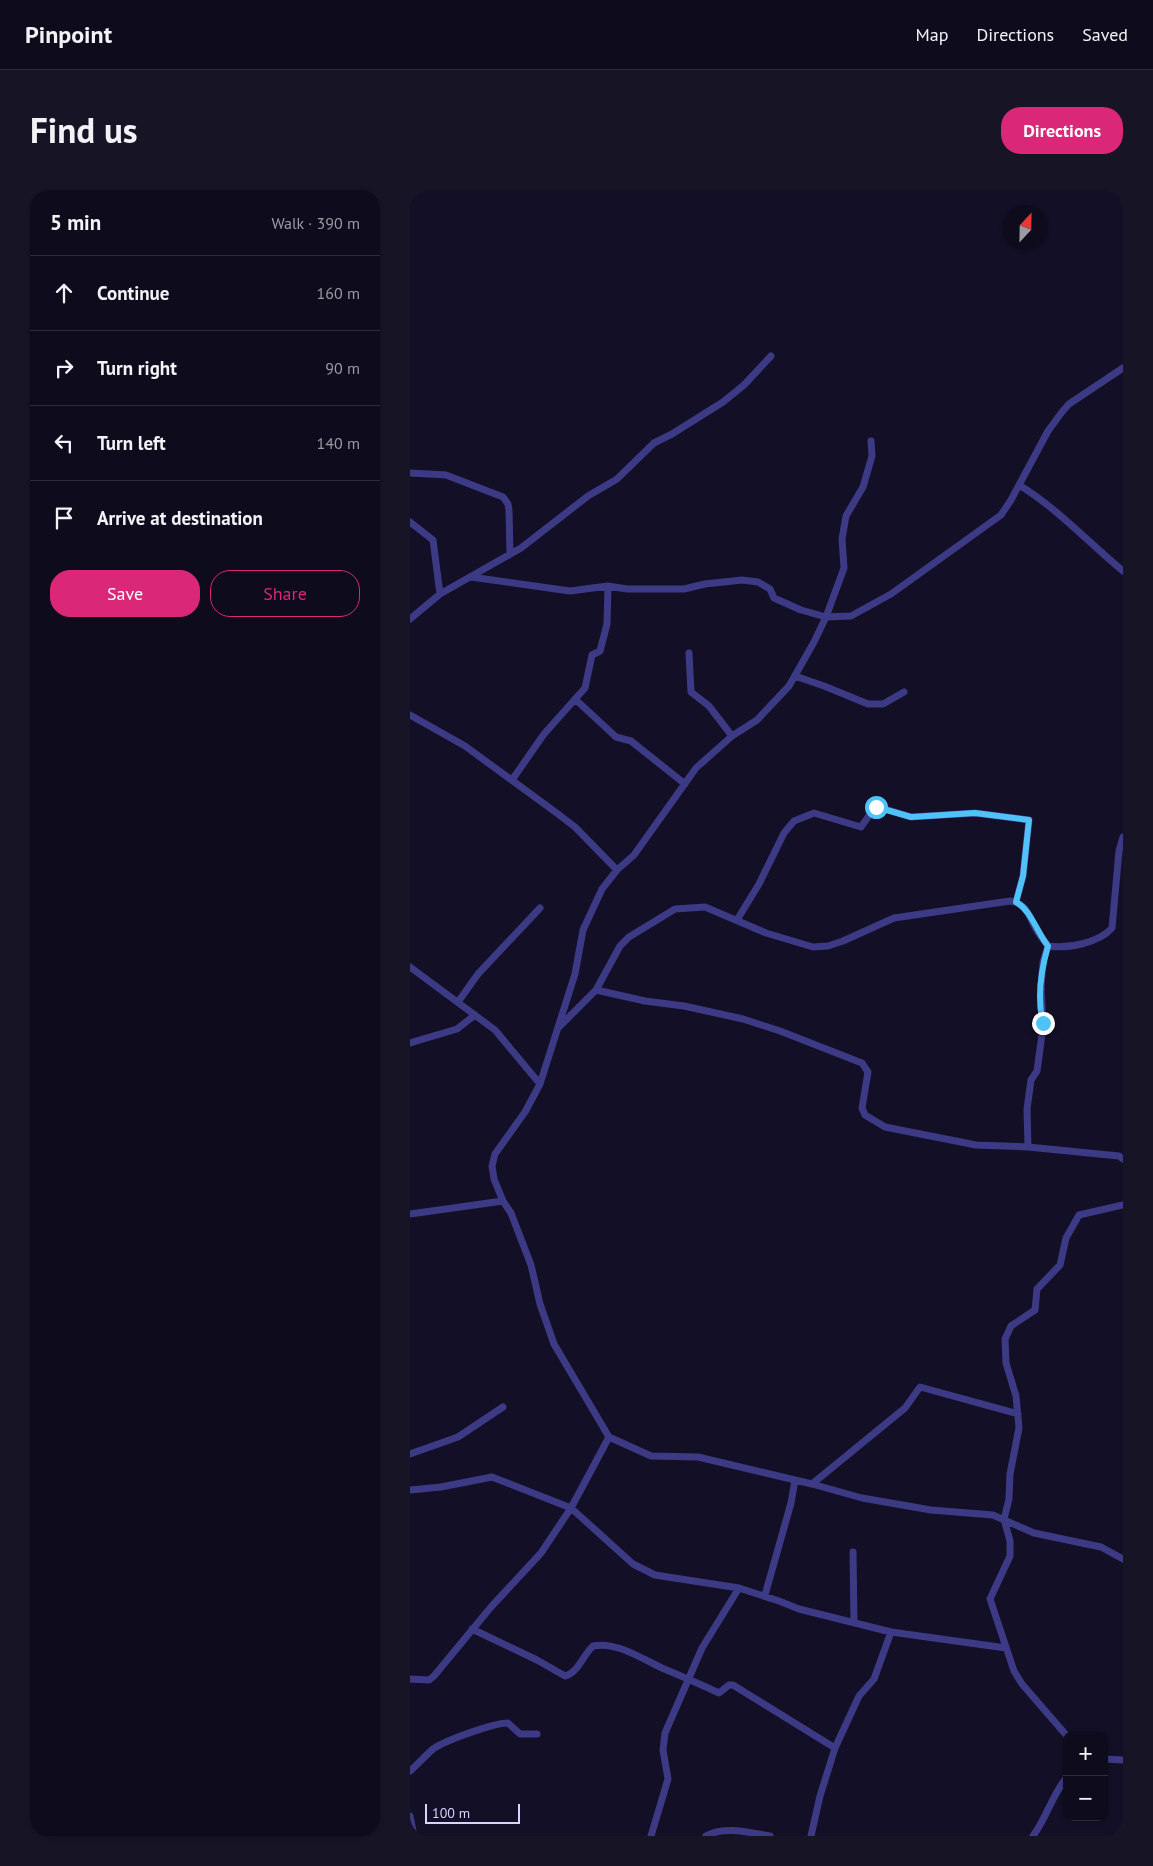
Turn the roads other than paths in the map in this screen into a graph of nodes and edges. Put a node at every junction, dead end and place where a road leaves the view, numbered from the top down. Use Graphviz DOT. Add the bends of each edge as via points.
graph roads {
  1 [pos="771,356"];
  2 [pos="1123,368"];
  3 [pos="870,441"];
  4 [pos="410,473"];
  5 [pos="1019,485"];
  6 [pos="410,522"];
  7 [pos="510,554"];
  8 [pos="1123,571"];
  9 [pos="471,577"];
  10 [pos="608,586"];
  11 [pos="440,594"];
  12 [pos="826,617"];
  13 [pos="410,619"];
  14 [pos="690,653"];
  15 [pos="795,676"];
  16 [pos="904,692"];
  17 [pos="575,700"];
  18 [pos="410,715"];
  19 [pos="732,736"];
  20 [pos="512,780"];
  21 [pos="685,784"];
  22 [pos="1123,837"];
  23 [pos="617,870"];
  24 [pos="1016,902"];
  25 [pos="540,908"];
  26 [pos="737,920"];
  27 [pos="1048,946"];
  28 [pos="410,967"];
  29 [pos="596,990"];
  30 [pos="458,1002"];
  31 [pos="475,1015"];
  32 [pos="558,1029"];
  33 [pos="410,1043"];
  34 [pos="540,1084"];
  35 [pos="1028,1147"];
  36 [pos="1123,1159"];
  37 [pos="503,1202"];
  38 [pos="1123,1205"];
  39 [pos="410,1214"];
  40 [pos="503,1406"];
  41 [pos="1018,1414"];
  42 [pos="609,1437"];
  43 [pos="410,1454"];
  44 [pos="795,1480"];
  45 [pos="812,1484"];
  46 [pos="410,1490"];
  47 [pos="571,1508"];
  48 [pos="1004,1519"];
  49 [pos="854,1552"];
  50 [pos="1123,1559"];
  51 [pos="740,1588"];
  52 [pos="764,1595"];
  53 [pos="854,1623"];
  54 [pos="472,1629"];
  55 [pos="891,1632"];
  56 [pos="1006,1648"];
  57 [pos="410,1679"];
  58 [pos="688,1679"];
  59 [pos="1063,1731"];
  60 [pos="537,1734"];
  61 [pos="835,1748"];
  62 [pos="1108,1759"];
  63 [pos="1123,1760"];
  64 [pos="410,1771"];
  65 [pos="1063,1782"];
  66 [pos="410,1816"];
  67 [pos="414,1836"];
  68 [pos="651,1836"];
  69 [pos="706,1836"];
  70 [pos="770,1836"];
  71 [pos="811,1836"];
  72 [pos="1033,1836"];
  1 -- 7 [label="street" via="723,402 654,443 618,479 583,500"];
  2 -- 5 [label="street" via="1069,404 1048,431"];
  3 -- 12 [label="street" via="872,456 863,486 846,516 842,539 844,568"];
  4 -- 7 [label="street" via="446,475 503,496 509,510"];
  5 -- 8 [label="street" via="1043,501"];
  5 -- 12 [label="street" via="1001,515 891,594 851,616"];
  6 -- 11 [label="street" via="432,540"];
  7 -- 9 [label="street"];
  9 -- 10 [label="street" via="570,591"];
  9 -- 11 [label="street"];
  10 -- 12 [label="street" via="684,589 742,580 758,582 770,589 774,598"];
  10 -- 17 [label="street" via="608,616 600,651 592,656 587,685"];
  11 -- 13 [label="street"];
  12 -- 15 [label="street"];
  14 -- 19 [label="street" via="691,692 709,706"];
  15 -- 16 [label="street" via="868,704 882,704"];
  15 -- 19 [label="street" via="758,720"];
  17 -- 20 [label="street" via="544,734"];
  17 -- 21 [label="street" via="616,737 632,741"];
  18 -- 20 [label="street" via="465,746"];
  19 -- 21 [label="street" via="696,768"];
  20 -- 23 [label="street" via="575,826"];
  21 -- 23 [label="street" via="634,855"];
  22 -- 27 [label="street" via="1118,851 1112,928 1074,946"];
  23 -- 32 [label="street" via="602,889 584,930 579,960"];
  24 -- 26 [label="street" via="894,918 843,940 820,946 795,942"];
  24 -- 26 [label="street" via="1023,876 1029,820 975,813 911,817 879,807 861,827 814,813 794,821 784,833"];
  24 -- 27 [label="street" via="1027,910"];
  25 -- 30 [label="street" via="478,974"];
  26 -- 29 [label="street" via="705,907 667,912 620,946"];
  27 -- 35 [label="street" via="1041,987 1043,1027 1037,1071 1031,1080 1027,1109"];
  28 -- 30 [label="street"];
  29 -- 32 [label="street"];
  29 -- 35 [label="street" via="743,1019 780,1030 862,1063 868,1072 862,1108 865,1115 885,1127 962,1143"];
  30 -- 31 [label="street"];
  31 -- 33 [label="street" via="457,1029"];
  31 -- 34 [label="street" via="495,1030"];
  32 -- 34 [label="street"];
  34 -- 37 [label="street" via="525,1112 495,1154 492,1166 494,1179"];
  35 -- 36 [label="street"];
  37 -- 39 [label="street"];
  37 -- 42 [label="street" via="511,1212 531,1265 552,1338"];
  38 -- 41 [label="street" via="1079,1215 1066,1238 1060,1265 1038,1290 1032,1314 1016,1322 1008,1331 1005,1357"];
  40 -- 43 [label="street" via="458,1437"];
  41 -- 45 [label="street" via="920,1387 906,1408"];
  41 -- 48 [label="street" via="1018,1438"];
  42 -- 44 [label="street" via="651,1456 698,1457"];
  42 -- 47 [label="street"];
  44 -- 45 [label="street"];
  44 -- 52 [label="street"];
  45 -- 48 [label="street" via="845,1495 897,1505 978,1512"];
  46 -- 47 [label="street" via="492,1477"];
  47 -- 51 [label="street" via="644,1571"];
  47 -- 54 [label="street" via="541,1554"];
  48 -- 50 [label="street" via="1034,1533 1100,1547"];
  48 -- 56 [label="street" via="1010,1556 990,1599"];
  49 -- 53 [label="street"];
  51 -- 52 [label="street"];
  51 -- 58 [label="street" via="711,1632"];
  52 -- 53 [label="street" via="799,1609"];
  53 -- 55 [label="street"];
  54 -- 57 [label="street" via="434,1676 428,1680"];
  54 -- 58 [label="street" via="565,1676 570,1675 590,1649 597,1645 632,1651"];
  55 -- 56 [label="street"];
  55 -- 61 [label="street" via="874,1679 859,1696"];
  56 -- 59 [label="street" via="1022,1684"];
  58 -- 61 [label="street" via="719,1693 733,1685"];
  58 -- 68 [label="street" via="663,1742 668,1779"];
  60 -- 64 [label="street" via="520,1734 508,1723 498,1724 446,1741"];
  61 -- 71 [label="street"];
  62 -- 63 [label="street"];
  65 -- 72 [label="street"];
  66 -- 67 [label="street"];
  69 -- 70 [label="street" via="723,1831"];
}
